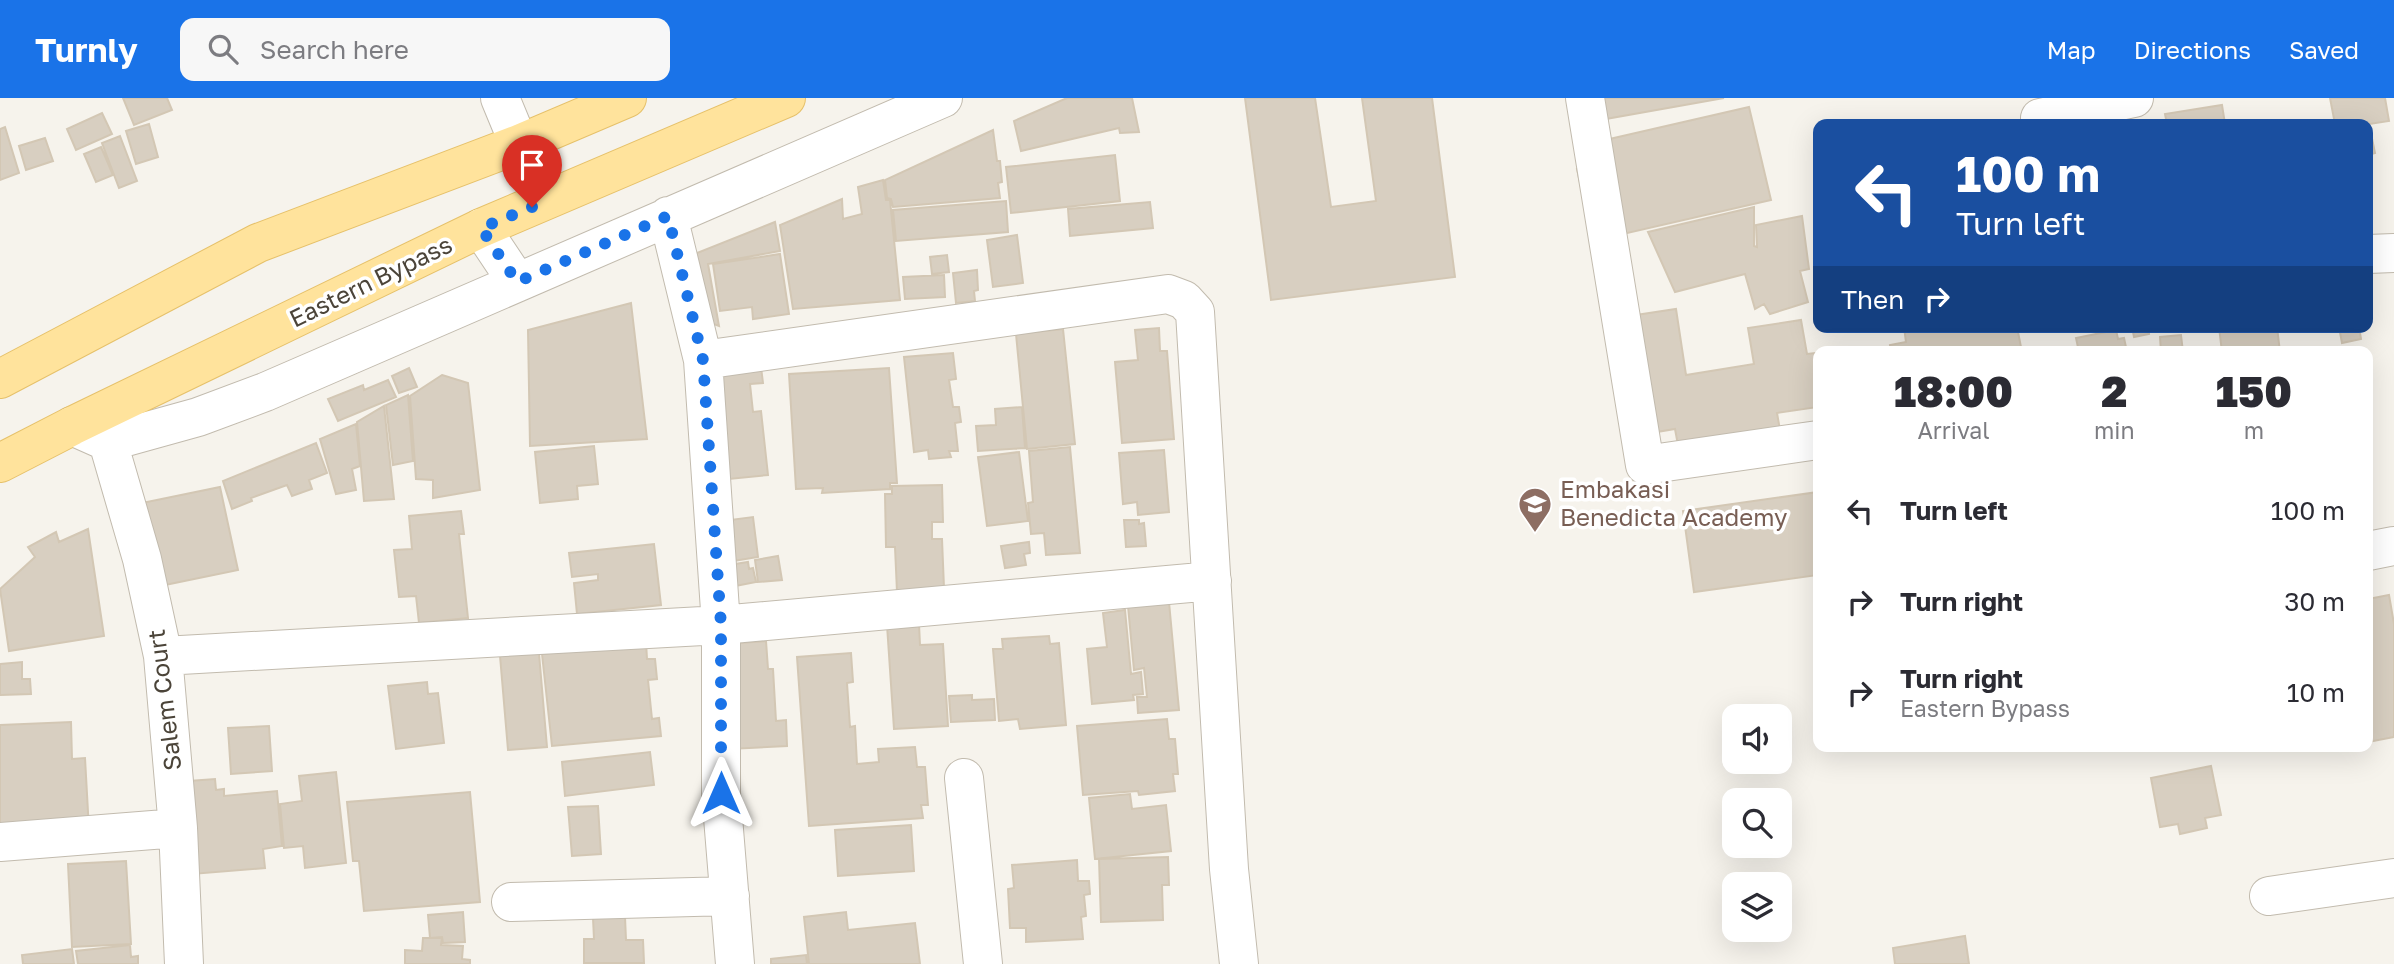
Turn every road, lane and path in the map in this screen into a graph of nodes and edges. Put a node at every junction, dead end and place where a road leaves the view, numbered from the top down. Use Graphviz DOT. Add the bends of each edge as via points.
graph roads {
  1 [pos="499,98"];
  2 [pos="627,98"];
  3 [pos="786,98"];
  4 [pos="943,98"];
  5 [pos="1585,98"];
  6 [pos="2134,98"];
  7 [pos="2040,118"];
  8 [pos="520,144"];
  9 [pos="668,216"];
  10 [pos="481,228"];
  11 [pos="2394,253"];
  12 [pos="2373,254"];
  13 [pos="517,282"];
  14 [pos="703,360"];
  15 [pos="0,379"];
  16 [pos="72,426"];
  17 [pos="1813,441"];
  18 [pos="108,442"];
  19 [pos="0,463"];
  20 [pos="2394,546"];
  21 [pos="2373,550"];
  22 [pos="1212,581"];
  23 [pos="721,625"];
  24 [pos="163,656"];
  25 [pos="964,778"];
  26 [pos="178,828"];
  27 [pos="0,842"];
  28 [pos="2394,878"];
  29 [pos="730,896"];
  30 [pos="2269,896"];
  31 [pos="511,902"];
  32 [pos="184,964"];
  33 [pos="736,964"];
  34 [pos="983,964"];
  35 [pos="1239,964"];
  1 -- 8 [label="street"];
  2 -- 8 [label="main road"];
  3 -- 10 [label="main road, Eastern Bypass"];
  4 -- 9 [label="street"];
  5 -- 17 [label="street" via="1645,465"];
  6 -- 7 [label="street"];
  8 -- 15 [label="main road" via="258,243"];
  9 -- 13 [label="street"];
  9 -- 14 [label="street"];
  10 -- 13 [label="street"];
  10 -- 16 [label="main road, Eastern Bypass"];
  11 -- 12 [label="street"];
  13 -- 18 [label="street" via="265,392"];
  14 -- 22 [label="street" via="1168,294 1184,300 1195,312"];
  14 -- 23 [label="street"];
  16 -- 18 [label="street"];
  16 -- 19 [label="main road, Eastern Bypass"];
  18 -- 24 [label="street, Salem Court" via="142,559"];
  20 -- 21 [label="street"];
  22 -- 23 [label="street"];
  22 -- 35 [label="street"];
  23 -- 24 [label="street"];
  23 -- 29 [label="street" via="721,793"];
  24 -- 26 [label="street, Salem Court"];
  25 -- 34 [label="street"];
  26 -- 27 [label="street"];
  26 -- 32 [label="street, Salem Court"];
  28 -- 30 [label="street"];
  29 -- 31 [label="street"];
  29 -- 33 [label="street"];
}
